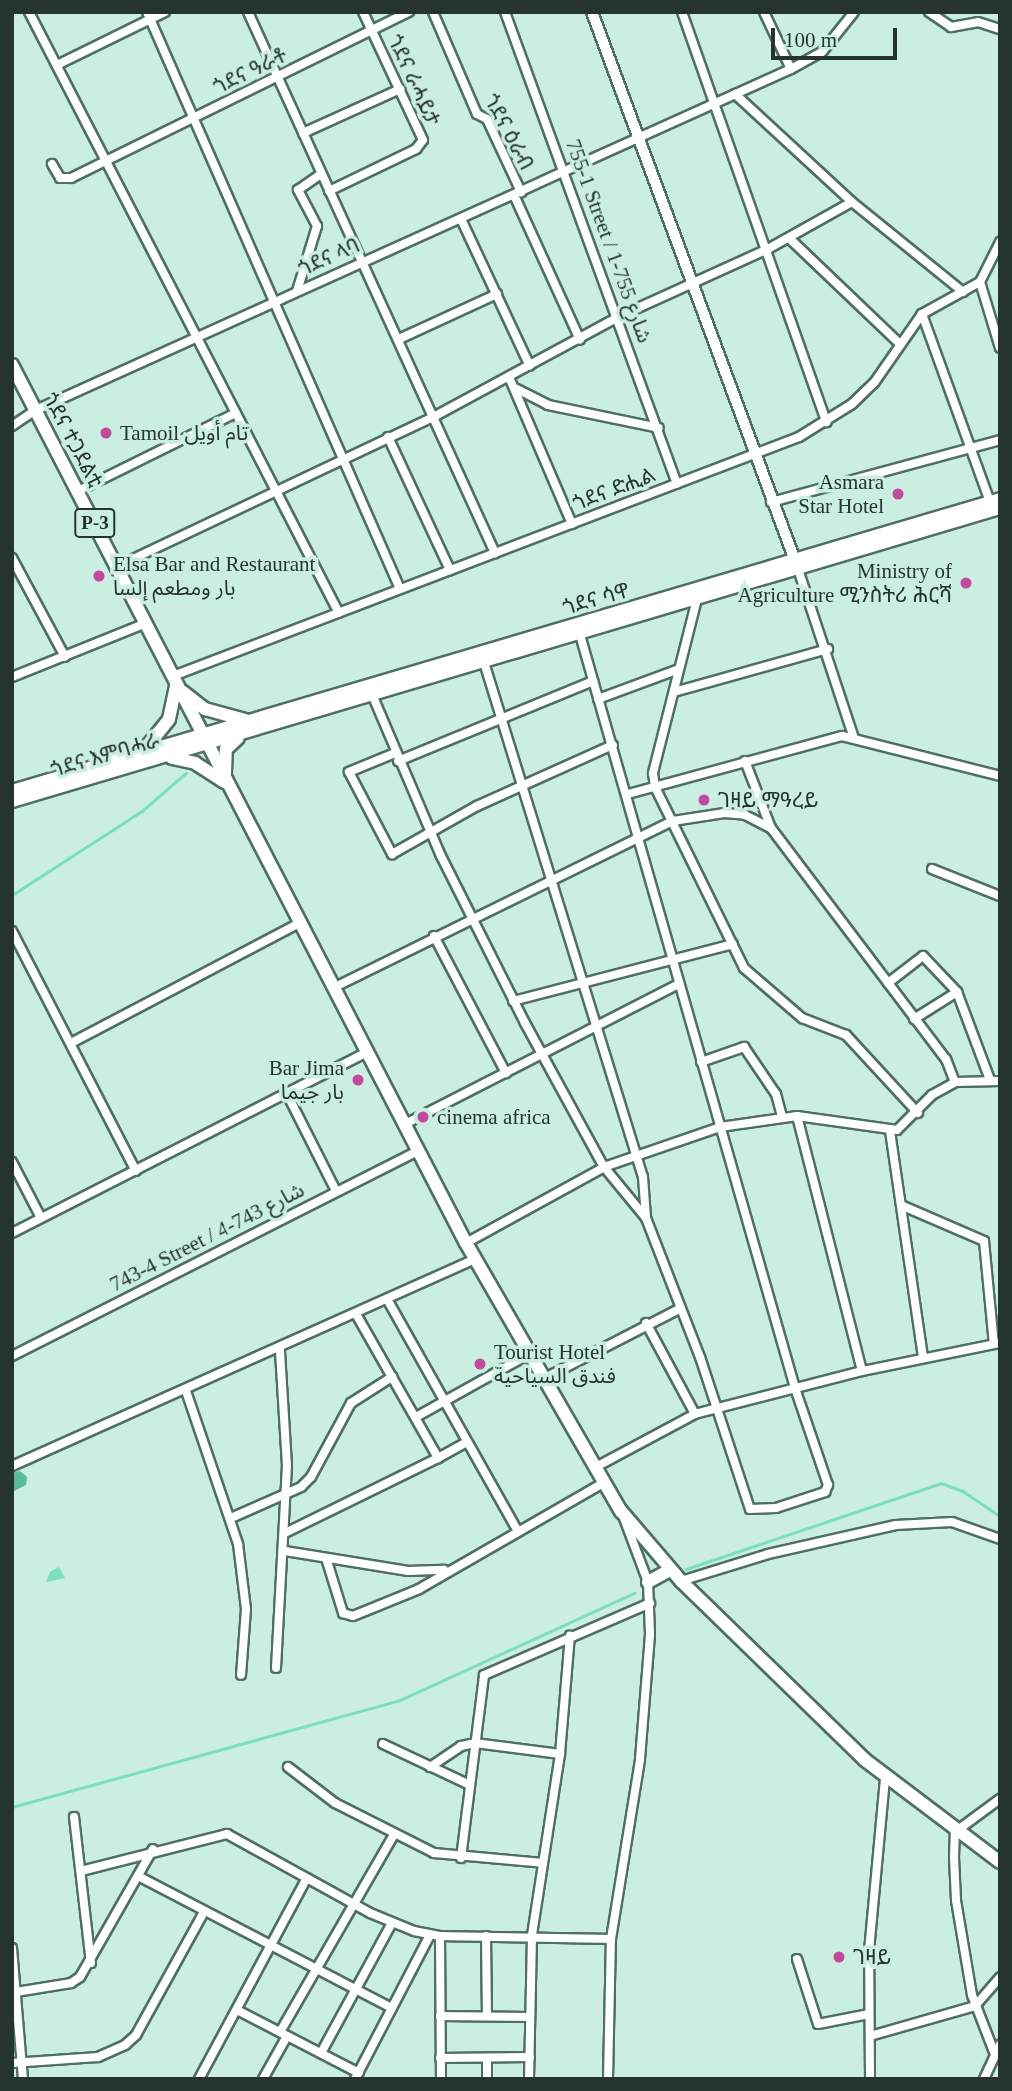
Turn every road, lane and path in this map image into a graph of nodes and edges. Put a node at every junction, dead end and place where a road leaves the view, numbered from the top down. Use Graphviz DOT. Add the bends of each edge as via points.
graph roads {
  1 [pos="30,12"];
  2 [pos="165,12"];
  3 [pos="248,12"];
  4 [pos="363,12"];
  5 [pos="409,12"];
  6 [pos="433,12"];
  7 [pos="505,12"];
  8 [pos="592,12"];
  9 [pos="682,12"];
  10 [pos="764,12"];
  11 [pos="929,12"];
  12 [pos="850,14"];
  13 [pos="148,16"];
  14 [pos="1000,29"];
  15 [pos="372,31"];
  16 [pos="57,65"];
  17 [pos="791,69"];
  18 [pos="278,77"];
  19 [pos="400,89"];
  20 [pos="736,94"];
  21 [pos="716,102"];
  22 [pos="195,117"];
  23 [pos="303,134"];
  24 [pos="639,140"];
  25 [pos="106,160"];
  26 [pos="52,164"];
  27 [pos="566,172"];
  28 [pos="321,174"];
  29 [pos="329,191"];
  30 [pos="517,193"];
  31 [pos="852,202"];
  32 [pos="461,219"];
  33 [pos="789,238"];
  34 [pos="1000,242"];
  35 [pos="766,250"];
  36 [pos="362,261"];
  37 [pos="980,282"];
  38 [pos="690,283"];
  39 [pos="297,291"];
  40 [pos="963,292"];
  41 [pos="497,294"];
  42 [pos="275,301"];
  43 [pos="922,314"];
  44 [pos="618,317"];
  45 [pos="997,329"];
  46 [pos="195,338"];
  47 [pos="399,339"];
  48 [pos="580,340"];
  49 [pos="900,344"];
  50 [pos="1000,348"];
  51 [pos="12,365"];
  52 [pos="530,366"];
  53 [pos="509,377"];
  54 [pos="517,389"];
  55 [pos="36,410"];
  56 [pos="236,413"];
  57 [pos="435,416"];
  58 [pos="826,422"];
  59 [pos="12,426"];
  60 [pos="659,428"];
  61 [pos="388,437"];
  62 [pos="1000,440"];
  63 [pos="972,448"];
  64 [pos="754,455"];
  65 [pos="346,457"];
  66 [pos="677,484"];
  67 [pos="276,490"];
  68 [pos="78,491"];
  69 [pos="771,502"];
  70 [pos="997,503"];
  71 [pos="572,524"];
  72 [pos="495,553"];
  73 [pos="12,558"];
  74 [pos="796,564"];
  75 [pos="118,566"];
  76 [pos="450,570"];
  77 [pos="400,589"];
  78 [pos="698,594"];
  79 [pos="339,613"];
  80 [pos="146,623"];
  81 [pos="579,629"];
  82 [pos="828,649"];
  83 [pos="65,657"];
  84 [pos="482,658"];
  85 [pos="679,668"];
  86 [pos="12,677"];
  87 [pos="593,681"];
  88 [pos="176,682"];
  89 [pos="370,691"];
  90 [pos="674,692"];
  91 [pos="598,699"];
  92 [pos="501,720"];
  93 [pos="247,727"];
  94 [pos="854,738"];
  95 [pos="205,740"];
  96 [pos="613,745"];
  97 [pos="141,753"];
  98 [pos="168,757"];
  99 [pos="397,757"];
  100 [pos="745,761"];
  101 [pos="1000,776"];
  102 [pos="227,783"];
  103 [pos="522,785"];
  104 [pos="655,787"];
  105 [pos="12,791"];
  106 [pos="628,794"];
  107 [pos="12,802"];
  108 [pos="673,821"];
  109 [pos="771,828"];
  110 [pos="430,831"];
  111 [pos="639,836"];
  112 [pos="932,869"];
  113 [pos="552,882"];
  114 [pos="1000,896"];
  115 [pos="473,917"];
  116 [pos="301,922"];
  117 [pos="12,931"];
  118 [pos="434,936"];
  119 [pos="733,944"];
  120 [pos="673,961"];
  121 [pos="584,983"];
  122 [pos="888,983"];
  123 [pos="679,984"];
  124 [pos="335,987"];
  125 [pos="957,992"];
  126 [pos="513,1001"];
  127 [pos="914,1019"];
  128 [pos="598,1026"];
  129 [pos="71,1044"];
  130 [pos="368,1052"];
  131 [pos="542,1056"];
  132 [pos="701,1062"];
  133 [pos="506,1073"];
  134 [pos="997,1080"];
  135 [pos="955,1082"];
  136 [pos="287,1094"];
  137 [pos="918,1113"];
  138 [pos="796,1116"];
  139 [pos="782,1117"];
  140 [pos="405,1124"];
  141 [pos="720,1127"];
  142 [pos="890,1131"];
  143 [pos="419,1150"];
  144 [pos="636,1154"];
  145 [pos="12,1162"];
  146 [pos="604,1167"];
  147 [pos="136,1171"];
  148 [pos="336,1191"];
  149 [pos="903,1206"];
  150 [pos="41,1218"];
  151 [pos="646,1218"];
  152 [pos="12,1233"];
  153 [pos="466,1242"];
  154 [pos="475,1259"];
  155 [pos="387,1299"];
  156 [pos="681,1308"];
  157 [pos="356,1314"];
  158 [pos="646,1324"];
  159 [pos="997,1343"];
  160 [pos="279,1350"];
  161 [pos="529,1354"];
  162 [pos="12,1356"];
  163 [pos="923,1357"];
  164 [pos="862,1371"];
  165 [pos="392,1377"];
  166 [pos="543,1379"];
  167 [pos="795,1388"];
  168 [pos="186,1391"];
  169 [pos="444,1401"];
  170 [pos="716,1408"];
  171 [pos="695,1414"];
  172 [pos="416,1417"];
  173 [pos="467,1442"];
  174 [pos="438,1458"];
  175 [pos="12,1466"];
  176 [pos="594,1468"];
  177 [pos="603,1483"];
  178 [pos="286,1495"];
  179 [pos="621,1511"];
  180 [pos="231,1518"];
  181 [pos="517,1530"];
  182 [pos="285,1533"];
  183 [pos="1000,1539"];
  184 [pos="285,1551"];
  185 [pos="326,1558"];
  186 [pos="447,1570"];
  187 [pos="670,1570"];
  188 [pos="681,1581"];
  189 [pos="648,1583"];
  190 [pos="649,1603"];
  191 [pos="570,1635"];
  192 [pos="276,1668"];
  193 [pos="242,1675"];
  194 [pos="475,1743"];
  195 [pos="383,1744"];
  196 [pos="560,1754"];
  197 [pos="288,1767"];
  198 [pos="430,1767"];
  199 [pos="885,1777"];
  200 [pos="468,1784"];
  201 [pos="1000,1799"];
  202 [pos="75,1816"];
  203 [pos="956,1832"];
  204 [pos="393,1836"];
  205 [pos="153,1849"];
  206 [pos="461,1858"];
  207 [pos="1000,1862"];
  208 [pos="542,1863"];
  209 [pos="81,1871"];
  210 [pos="138,1876"];
  211 [pos="307,1878"];
  212 [pos="355,1903"];
  213 [pos="204,1912"];
  214 [pos="392,1923"];
  215 [pos="430,1935"];
  216 [pos="532,1935"];
  217 [pos="440,1937"];
  218 [pos="486,1937"];
  219 [pos="611,1939"];
  220 [pos="271,1945"];
  221 [pos="12,1948"];
  222 [pos="797,1959"];
  223 [pos="91,1963"];
  224 [pos="317,1970"];
  225 [pos="1000,1977"];
  226 [pos="354,1989"];
  227 [pos="16,1992"];
  228 [pos="975,2006"];
  229 [pos="393,2008"];
  230 [pos="237,2010"];
  231 [pos="869,2014"];
  232 [pos="440,2016"];
  233 [pos="486,2016"];
  234 [pos="530,2017"];
  235 [pos="284,2034"];
  236 [pos="870,2036"];
  237 [pos="997,2049"];
  238 [pos="321,2053"];
  239 [pos="530,2057"];
  240 [pos="440,2058"];
  241 [pos="487,2058"];
  242 [pos="16,2063"];
  243 [pos="357,2076"];
  244 [pos="203,2078"];
  245 [pos="23,2079"];
  246 [pos="263,2079"];
  247 [pos="441,2079"];
  248 [pos="486,2079"];
  249 [pos="529,2079"];
  250 [pos="608,2079"];
  251 [pos="870,2079"];
  252 [pos="984,2079"];
  1 -- 16 [label="street"];
  2 -- 13 [label="street"];
  3 -- 18 [label="street"];
  4 -- 15 [label="street, ጎደና ራሓይታ"];
  5 -- 15 [label="street, ጎደና ዓራቶ"];
  6 -- 30 [label="street, ጎደና ዕራብ" via="477,114 487,119"];
  7 -- 27 [label="street, 755-1 Street / شارع 755-1"];
  8 -- 24 [label="street"];
  9 -- 21 [label="street"];
  10 -- 17 [label="street"];
  11 -- 14 [label="street" via="951,27 978,22"];
  12 -- 17 [label="street, ጎደና ላባ" via="822,52"];
  13 -- 16 [label="street"];
  13 -- 22 [label="street"];
  15 -- 18 [label="street, ጎደና ዓራቶ"];
  15 -- 19 [label="street, ጎደና ራሓይታ"];
  16 -- 25 [label="street"];
  17 -- 20 [label="street, ጎደና ላባ"];
  18 -- 22 [label="street, ጎደና ዓራቶ"];
  18 -- 23 [label="street"];
  19 -- 23 [label="street"];
  19 -- 29 [label="street, ጎደና ራሓይታ" via="421,146"];
  20 -- 21 [label="street, ጎደና ላባ"];
  20 -- 31 [label="street"];
  21 -- 24 [label="street, ጎደና ላባ"];
  21 -- 35 [label="street" via="717,118"];
  22 -- 25 [label="street, ጎደና ዓራቶ"];
  22 -- 42 [label="street"];
  23 -- 28 [label="street"];
  24 -- 27 [label="street, ጎደና ላባ"];
  24 -- 38 [label="street"];
  25 -- 26 [label="street, ጎደና ዓራቶ" via="64,180"];
  25 -- 46 [label="street"];
  27 -- 30 [label="street, ጎደና ላባ"];
  27 -- 44 [label="street, 755-1 Street / شارع 755-1"];
  28 -- 29 [label="street"];
  28 -- 39 [label="street" via="298,190 317,226"];
  29 -- 36 [label="street"];
  30 -- 32 [label="street, ጎደና ላባ"];
  30 -- 48 [label="street, ጎደና ዕራብ"];
  31 -- 33 [label="street"];
  31 -- 40 [label="street"];
  32 -- 36 [label="street, ጎደና ላባ"];
  32 -- 41 [label="street"];
  33 -- 35 [label="street"];
  33 -- 49 [label="street"];
  34 -- 37 [label="street"];
  35 -- 38 [label="street"];
  35 -- 58 [label="street"];
  36 -- 39 [label="street, ጎደና ላባ"];
  36 -- 47 [label="street"];
  37 -- 40 [label="street, ጎደና ድሒል"];
  37 -- 45 [label="street"];
  38 -- 44 [label="street"];
  38 -- 64 [label="street"];
  39 -- 42 [label="street, ጎደና ላባ"];
  40 -- 43 [label="street, ጎደና ድሒል"];
  41 -- 47 [label="street"];
  41 -- 52 [label="street"];
  42 -- 46 [label="street, ጎደና ላባ"];
  42 -- 65 [label="street"];
  43 -- 49 [label="street, ጎደና ድሒል"];
  43 -- 63 [label="street"];
  44 -- 48 [label="street"];
  44 -- 60 [label="street, 755-1 Street / شارع 755-1"];
  45 -- 50 [label="street"];
  46 -- 55 [label="street, ጎደና ላባ"];
  46 -- 56 [label="street"];
  47 -- 57 [label="street"];
  48 -- 52 [label="street"];
  49 -- 58 [label="street, ጎደና ድሒል" via="874,383"];
  51 -- 55 [label="main road, ጎደና ተጋደልቲ / P-3"];
  52 -- 53 [label="street"];
  53 -- 54 [label="street"];
  53 -- 57 [label="street"];
  54 -- 60 [label="street" via="548,405"];
  54 -- 71 [label="street"];
  55 -- 59 [label="street, ጎደና ላባ"];
  55 -- 68 [label="main road, ጎደና ተጋደልቲ / P-3"];
  56 -- 67 [label="street"];
  56 -- 68 [label="street"];
  57 -- 61 [label="street"];
  57 -- 72 [label="street"];
  58 -- 64 [label="street, ጎደና ድሒል"];
  60 -- 66 [label="street, 755-1 Street / شارع 755-1"];
  61 -- 65 [label="street"];
  61 -- 76 [label="street"];
  62 -- 63 [label="street"];
  63 -- 69 [label="street"];
  63 -- 70 [label="street"];
  64 -- 66 [label="street, ጎደና ድሒል"];
  64 -- 69 [label="street"];
  65 -- 67 [label="street"];
  65 -- 77 [label="street"];
  66 -- 71 [label="street, ጎደና ድሒል"];
  67 -- 75 [label="street"];
  67 -- 79 [label="street"];
  68 -- 75 [label="main road, ጎደና ተጋደልቲ / P-3"];
  69 -- 74 [label="street"];
  70 -- 74 [label="main road, ጎደና ሳዋ"];
  71 -- 72 [label="street, ጎደና ድሒል"];
  72 -- 76 [label="street, ጎደና ድሒል"];
  73 -- 83 [label="street"];
  74 -- 78 [label="main road, ጎደና ሳዋ"];
  74 -- 82 [label="street"];
  75 -- 80 [label="main road, ጎደና ተጋደልቲ / P-3"];
  76 -- 77 [label="street, ጎደና ድሒል"];
  77 -- 79 [label="street, ጎደና ድሒል"];
  78 -- 81 [label="main road, ጎደና ሳዋ"];
  78 -- 85 [label="street"];
  79 -- 88 [label="street, ጎደና ድሒል"];
  80 -- 83 [label="street"];
  80 -- 88 [label="main road, ጎደና ተጋደልቲ / P-3"];
  81 -- 84 [label="main road, ጎደና ሳዋ"];
  81 -- 87 [label="street"];
  82 -- 90 [label="street"];
  82 -- 94 [label="street"];
  83 -- 86 [label="street"];
  84 -- 89 [label="main road, ጎደና ሳዋ"];
  84 -- 92 [label="street"];
  85 -- 90 [label="street"];
  85 -- 91 [label="street"];
  87 -- 91 [label="street"];
  87 -- 92 [label="street"];
  88 -- 93 [label="main road" via="205,709"];
  88 -- 95 [label="main road, P-3"];
  88 -- 97 [label="main road" via="169,719"];
  89 -- 93 [label="main road, ጎደና ሳዋ"];
  89 -- 99 [label="street"];
  90 -- 104 [label="street" via="653,773"];
  91 -- 96 [label="street"];
  92 -- 99 [label="street"];
  92 -- 103 [label="street"];
  93 -- 95 [label="main road, ጎደና ሳዋ"];
  93 -- 102 [label="main road" via="226,749"];
  94 -- 100 [label="street" via="831,736"];
  94 -- 101 [label="street"];
  95 -- 97 [label="main road, ጎደና እምባሓራ"];
  95 -- 98 [label="main road, ጎደና እምባሓራ"];
  95 -- 102 [label="main road, P-3"];
  96 -- 103 [label="street"];
  96 -- 106 [label="street"];
  97 -- 105 [label="main road, ጎደና እምባሓራ"];
  98 -- 102 [label="main road" via="195,763"];
  98 -- 107 [label="main road, ጎደና እምባሓራ"];
  99 -- 110 [label="street"];
  99 -- 110 [label="street" via="351,770 349,776 392,854"];
  100 -- 104 [label="street"];
  100 -- 109 [label="street"];
  102 -- 116 [label="main road, P-3"];
  103 -- 110 [label="street"];
  103 -- 113 [label="street"];
  104 -- 106 [label="street"];
  104 -- 108 [label="street"];
  106 -- 111 [label="street"];
  108 -- 109 [label="street" via="724,813 745,815"];
  108 -- 111 [label="street"];
  108 -- 119 [label="street"];
  109 -- 122 [label="street"];
  110 -- 115 [label="street"];
  111 -- 113 [label="street"];
  111 -- 120 [label="street"];
  112 -- 114 [label="street"];
  113 -- 115 [label="street"];
  113 -- 121 [label="street"];
  115 -- 118 [label="street"];
  115 -- 126 [label="street"];
  116 -- 124 [label="main road, P-3"];
  116 -- 129 [label="street"];
  117 -- 129 [label="street"];
  118 -- 124 [label="street"];
  118 -- 133 [label="street"];
  119 -- 120 [label="street"];
  119 -- 137 [label="street" via="750,974 802,1018 846,1035"];
  120 -- 121 [label="street"];
  120 -- 123 [label="street"];
  121 -- 126 [label="street"];
  121 -- 128 [label="street"];
  122 -- 125 [label="street" via="923,956"];
  122 -- 127 [label="street"];
  123 -- 128 [label="street"];
  123 -- 132 [label="street"];
  124 -- 130 [label="main road, P-3"];
  125 -- 127 [label="street"];
  125 -- 134 [label="street"];
  126 -- 131 [label="street"];
  127 -- 135 [label="street" via="946,1059"];
  128 -- 131 [label="street"];
  128 -- 144 [label="street"];
  129 -- 147 [label="street"];
  130 -- 136 [label="street"];
  130 -- 140 [label="main road, P-3"];
  131 -- 133 [label="street"];
  131 -- 146 [label="street"];
  132 -- 139 [label="street" via="744,1047 776,1094"];
  132 -- 141 [label="street"];
  133 -- 140 [label="street"];
  134 -- 135 [label="street"];
  135 -- 137 [label="street" via="932,1095"];
  136 -- 147 [label="street"];
  136 -- 148 [label="street"];
  137 -- 142 [label="street"];
  138 -- 139 [label="street"];
  138 -- 142 [label="street"];
  138 -- 164 [label="street"];
  139 -- 141 [label="street"];
  140 -- 143 [label="main road, P-3"];
  141 -- 144 [label="street"];
  141 -- 167 [label="street"];
  142 -- 149 [label="street"];
  143 -- 148 [label="street, 743-4 Street / شارع 743-4"];
  143 -- 153 [label="main road, P-3"];
  144 -- 146 [label="street"];
  144 -- 151 [label="street"];
  145 -- 150 [label="street"];
  146 -- 151 [label="street"];
  146 -- 153 [label="street"];
  147 -- 150 [label="street"];
  148 -- 162 [label="street, 743-4 Street / شارع 743-4"];
  149 -- 159 [label="street" via="984,1241"];
  149 -- 163 [label="street"];
  150 -- 152 [label="street"];
  151 -- 156 [label="street"];
  153 -- 154 [label="main road, P-3"];
  154 -- 155 [label="street"];
  154 -- 161 [label="main road, P-3"];
  155 -- 157 [label="street"];
  155 -- 169 [label="street"];
  156 -- 158 [label="street"];
  156 -- 170 [label="street"];
  157 -- 160 [label="street"];
  157 -- 165 [label="street"];
  158 -- 166 [label="street"];
  158 -- 171 [label="street"];
  159 -- 163 [label="street"];
  160 -- 168 [label="street"];
  160 -- 178 [label="street"];
  161 -- 166 [label="main road, P-3"];
  161 -- 169 [label="street"];
  163 -- 164 [label="street"];
  164 -- 167 [label="street"];
  165 -- 172 [label="street"];
  165 -- 178 [label="street" via="351,1403 311,1477"];
  166 -- 176 [label="main road, P-3"];
  167 -- 170 [label="street"];
  167 -- 170 [label="street" via="828,1489 776,1508 750,1510"];
  168 -- 175 [label="street"];
  168 -- 180 [label="street"];
  169 -- 172 [label="street"];
  169 -- 173 [label="street"];
  170 -- 171 [label="street"];
  171 -- 176 [label="street"];
  172 -- 174 [label="street"];
  173 -- 174 [label="street"];
  173 -- 181 [label="street"];
  174 -- 182 [label="street"];
  176 -- 177 [label="main road, P-3"];
  177 -- 179 [label="main road, P-3"];
  177 -- 181 [label="street"];
  178 -- 180 [label="street"];
  178 -- 182 [label="street"];
  179 -- 187 [label="main road, P-3"];
  179 -- 189 [label="street"];
  180 -- 193 [label="street" via="246,1597"];
  181 -- 186 [label="street"];
  182 -- 184 [label="street"];
  183 -- 188 [label="street" via="952,1522 896,1525 768,1554"];
  184 -- 185 [label="street"];
  184 -- 192 [label="street"];
  185 -- 186 [label="street" via="408,1571"];
  185 -- 186 [label="street" via="347,1616 406,1596"];
  187 -- 188 [label="main road, P-3"];
  187 -- 189 [label="main road"];
  188 -- 199 [label="main road, P-3"];
  189 -- 190 [label="street"];
  190 -- 191 [label="street"];
  190 -- 219 [label="street" via="646,1708"];
  191 -- 194 [label="street" via="484,1675"];
  191 -- 196 [label="street"];
  194 -- 196 [label="street"];
  194 -- 198 [label="street" via="461,1746"];
  194 -- 200 [label="street"];
  195 -- 198 [label="street"];
  196 -- 208 [label="street"];
  197 -- 204 [label="street" via="335,1804"];
  198 -- 200 [label="street"];
  199 -- 203 [label="main road, P-3"];
  199 -- 231 [label="street" via="870,1939"];
  200 -- 206 [label="street"];
  201 -- 203 [label="street"];
  202 -- 209 [label="street"];
  203 -- 207 [label="main road, P-3"];
  203 -- 228 [label="street" via="956,1900"];
  204 -- 206 [label="street" via="434,1853"];
  204 -- 212 [label="street"];
  205 -- 209 [label="street"];
  205 -- 210 [label="street"];
  205 -- 211 [label="street" via="227,1833"];
  206 -- 208 [label="street"];
  208 -- 216 [label="street"];
  209 -- 223 [label="street"];
  210 -- 213 [label="street"];
  210 -- 223 [label="street"];
  211 -- 212 [label="street"];
  211 -- 220 [label="street"];
  212 -- 214 [label="street"];
  212 -- 224 [label="street"];
  213 -- 220 [label="street"];
  213 -- 242 [label="street" via="136,2035 125,2045 98,2057"];
  214 -- 215 [label="street"];
  214 -- 226 [label="street"];
  215 -- 217 [label="street"];
  215 -- 229 [label="street"];
  216 -- 218 [label="street"];
  216 -- 219 [label="street"];
  216 -- 234 [label="street"];
  217 -- 218 [label="street"];
  217 -- 232 [label="street"];
  218 -- 233 [label="street"];
  219 -- 250 [label="street"];
  220 -- 224 [label="street"];
  220 -- 230 [label="street"];
  221 -- 227 [label="street"];
  222 -- 231 [label="street" via="818,2024"];
  223 -- 227 [label="street" via="71,1983"];
  224 -- 226 [label="street"];
  224 -- 235 [label="street"];
  225 -- 228 [label="street"];
  226 -- 229 [label="street"];
  226 -- 238 [label="street"];
  227 -- 242 [label="street"];
  228 -- 236 [label="street"];
  228 -- 237 [label="street"];
  229 -- 243 [label="street"];
  230 -- 235 [label="street"];
  230 -- 244 [label="street"];
  231 -- 236 [label="street"];
  232 -- 233 [label="street"];
  232 -- 240 [label="street"];
  233 -- 234 [label="street"];
  234 -- 239 [label="street"];
  235 -- 238 [label="street"];
  235 -- 246 [label="street"];
  236 -- 251 [label="street"];
  237 -- 252 [label="street"];
  238 -- 243 [label="street"];
  239 -- 241 [label="street"];
  239 -- 249 [label="street"];
  240 -- 241 [label="street"];
  240 -- 247 [label="street"];
  241 -- 248 [label="street"];
  242 -- 245 [label="street"];
}
